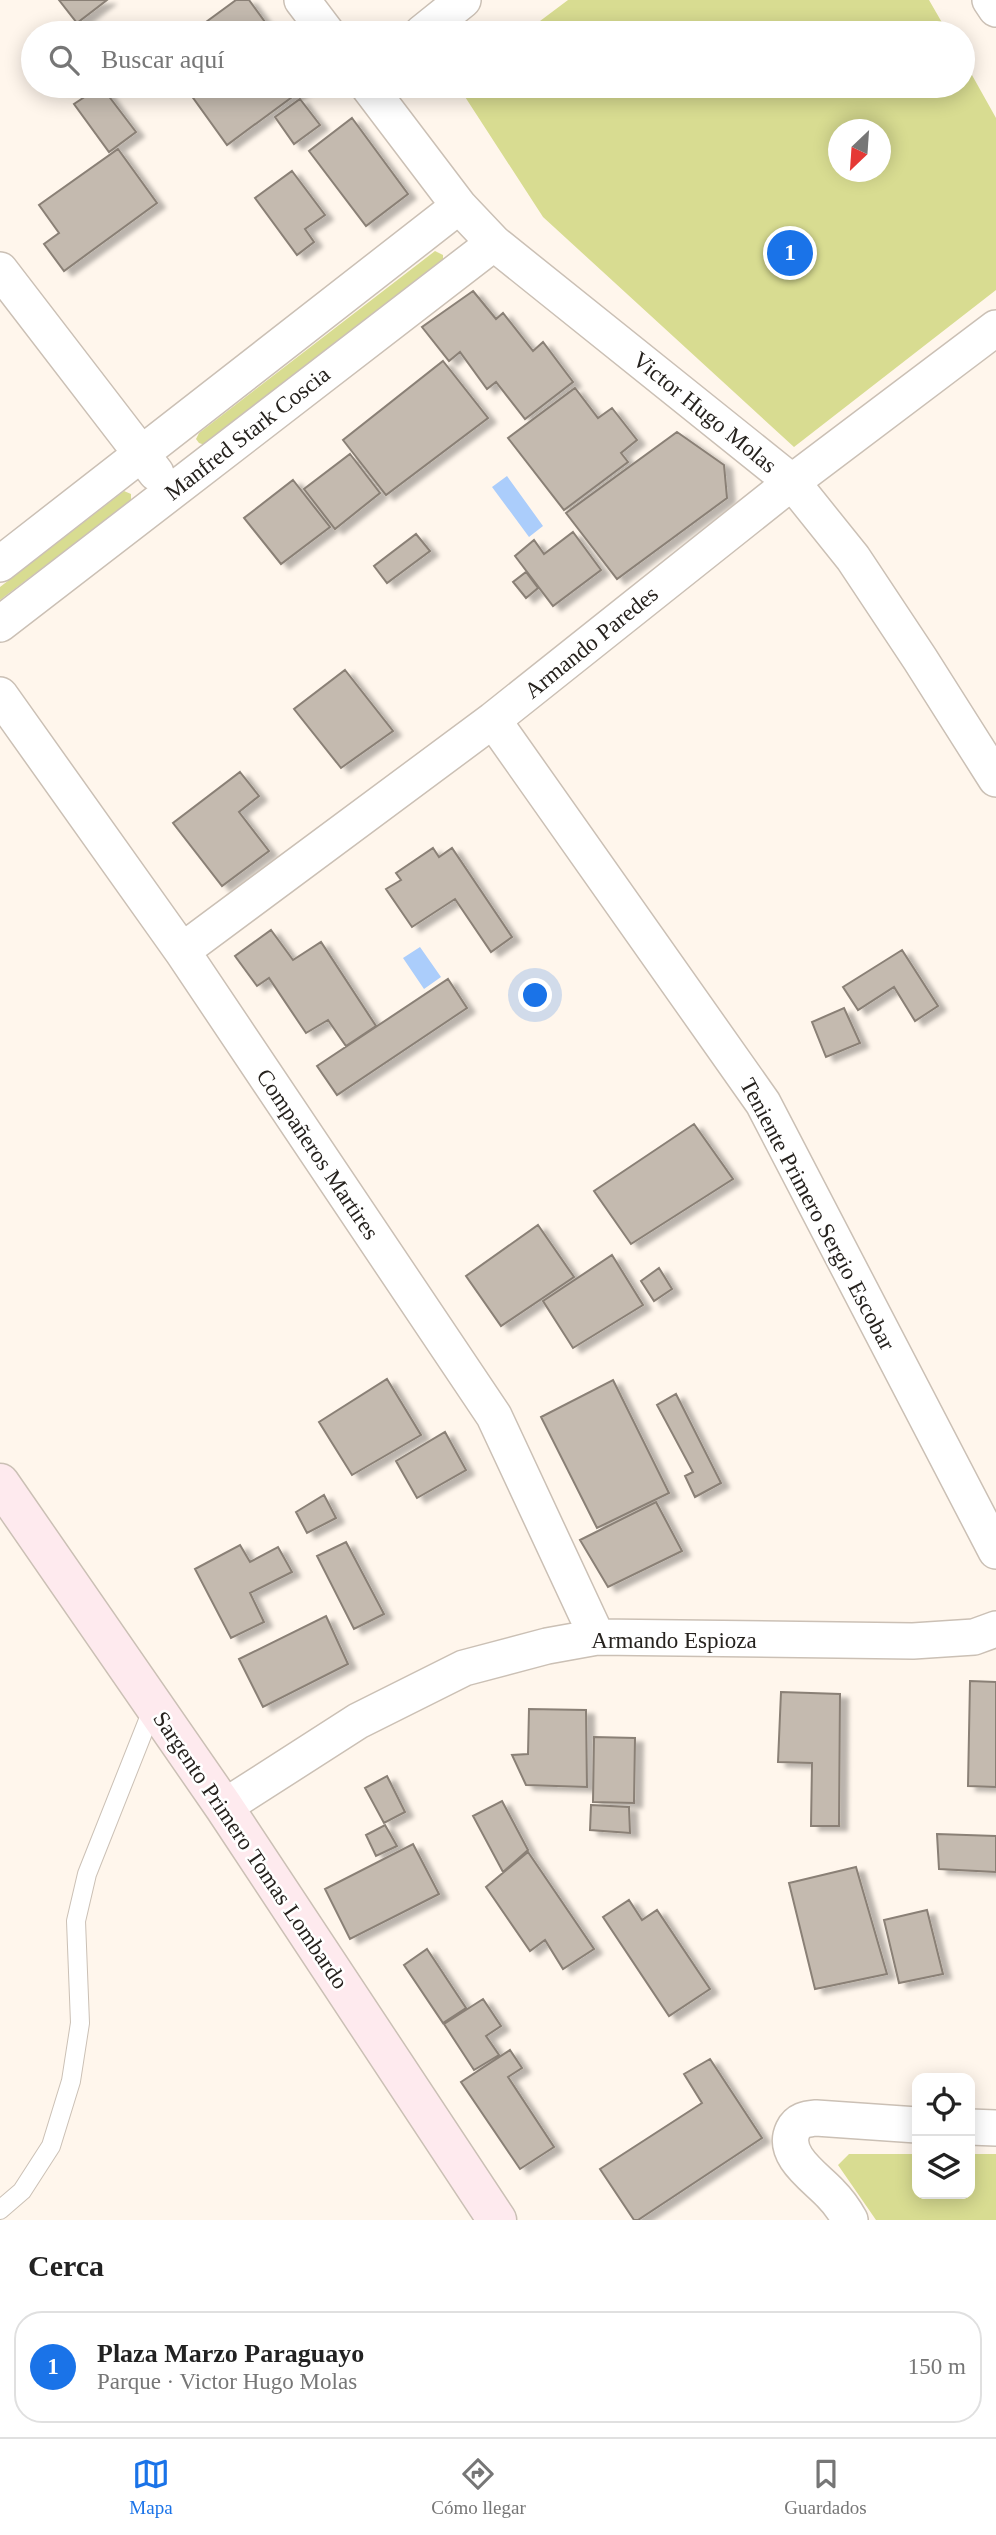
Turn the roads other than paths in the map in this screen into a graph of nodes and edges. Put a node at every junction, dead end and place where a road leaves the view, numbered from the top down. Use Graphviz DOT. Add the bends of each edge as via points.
graph roads {
  1 [pos="302,0"];
  2 [pos="463,0"];
  3 [pos="990,0"];
  4 [pos="996,9"];
  5 [pos="318,21"];
  6 [pos="437,21"];
  7 [pos="377,98"];
  8 [pos="459,206"];
  9 [pos="494,243"];
  10 [pos="0,271"];
  11 [pos="996,328"];
  12 [pos="142,455"];
  13 [pos="792,482"];
  14 [pos="172,492"];
  15 [pos="0,564"];
  16 [pos="0,624"];
  17 [pos="0,695"];
  18 [pos="493,720"];
  19 [pos="996,779"];
  20 [pos="182,951"];
  21 [pos="0,1483"];
  22 [pos="996,1551"];
  23 [pos="996,1629"];
  24 [pos="597,1637"];
  25 [pos="154,1705"];
  26 [pos="224,1807"];
  27 [pos="912,2125"];
  28 [pos="975,2127"];
  29 [pos="996,2129"];
  30 [pos="0,2210"];
  31 [pos="497,2220"];
  32 [pos="850,2220"];
  1 -- 5 [label="street"];
  2 -- 6 [label="street"];
  3 -- 4 [label="street"];
  7 -- 8 [label="street, Victor Hugo Molas"];
  8 -- 9 [label="street, Victor Hugo Molas"];
  8 -- 12 [label="street, Manfred Stark Coscia"];
  9 -- 13 [label="street, Victor Hugo Molas"];
  9 -- 14 [label="street, Manfred Stark Coscia"];
  10 -- 12 [label="street"];
  11 -- 13 [label="street, Armando Paredes"];
  12 -- 14 [label="street"];
  12 -- 15 [label="street, Manfred Stark Coscia"];
  13 -- 18 [label="street, Armando Paredes"];
  13 -- 19 [label="street, Victor Hugo Molas" via="853,558"];
  14 -- 16 [label="street, Manfred Stark Coscia"];
  17 -- 20 [label="street, Compañeros Martires"];
  18 -- 20 [label="street, Armando Paredes"];
  18 -- 22 [label="street, Teniente Primero Sergio Escobar" via="763,1103"];
  20 -- 24 [label="street, Compañeros Martires" via="494,1416"];
  21 -- 25 [label="street, Sargento Primero Tomas Lombardo"];
  23 -- 24 [label="street, Armando Espioza" via="974,1637 914,1641"];
  24 -- 26 [label="street, Armando Espioza" via="464,1668 358,1721"];
  25 -- 26 [label="street, Sargento Primero Tomas Lombardo"];
  25 -- 30 [label="lane" via="84,1886 76,1921 80,2023 71,2081 51,2146 22,2191"];
  26 -- 31 [label="street, Sargento Primero Tomas Lombardo"];
  27 -- 32 [label="street" via="816,2118 795,2125 790,2146 797,2159 833,2195"];
  28 -- 29 [label="street"];
}
